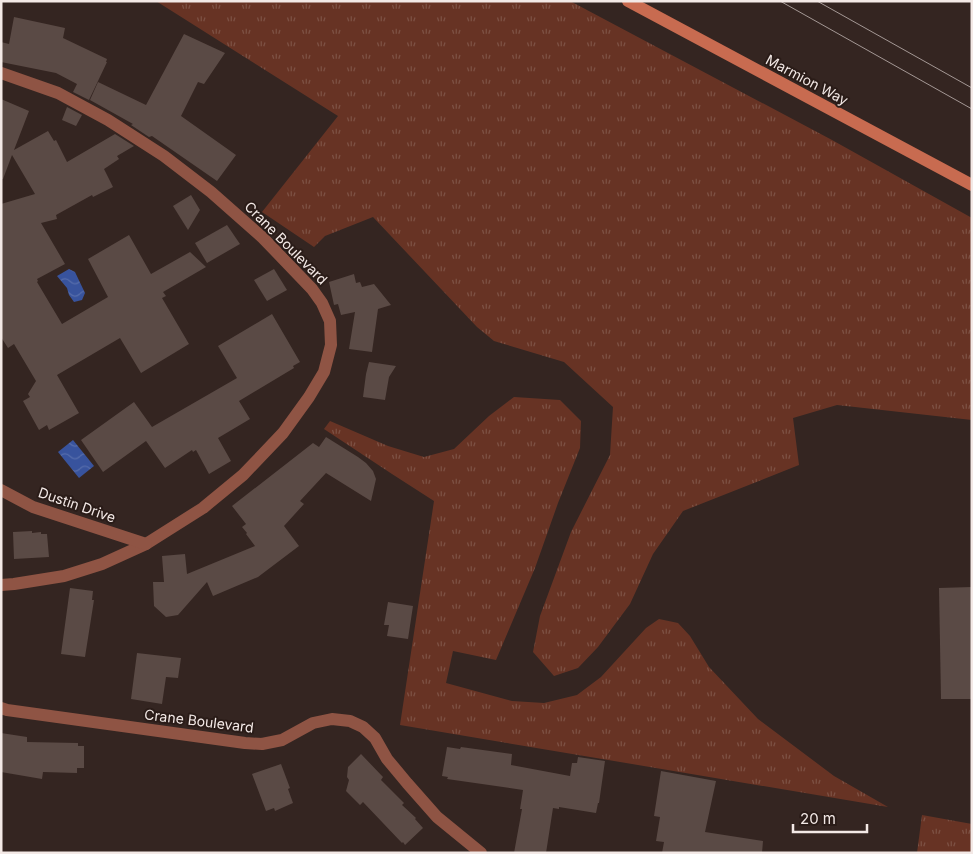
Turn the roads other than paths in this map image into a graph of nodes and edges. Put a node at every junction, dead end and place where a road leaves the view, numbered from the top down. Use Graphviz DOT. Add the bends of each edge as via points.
graph roads {
  1 [pos="628,1"];
  2 [pos="1,73"];
  3 [pos="972,185"];
  4 [pos="1,490"];
  5 [pos="146,544"];
  6 [pos="1,585"];
  7 [pos="1,708"];
  8 [pos="481,853"];
  1 -- 3 [label="street, Marmion Way"];
  2 -- 5 [label="street, Crane Boulevard" via="58,94 108,120 172,162 263,238 312,289 330,321 331,346 324,372 283,433 243,476 203,508"];
  4 -- 5 [label="street, Dustin Drive" via="33,507"];
  5 -- 6 [label="street, Crane Boulevard" via="102,564 64,576"];
  7 -- 8 [label="street, Crane Boulevard" via="262,744 282,740 313,724 332,719 350,720 375,738 402,777 437,817"];
}
